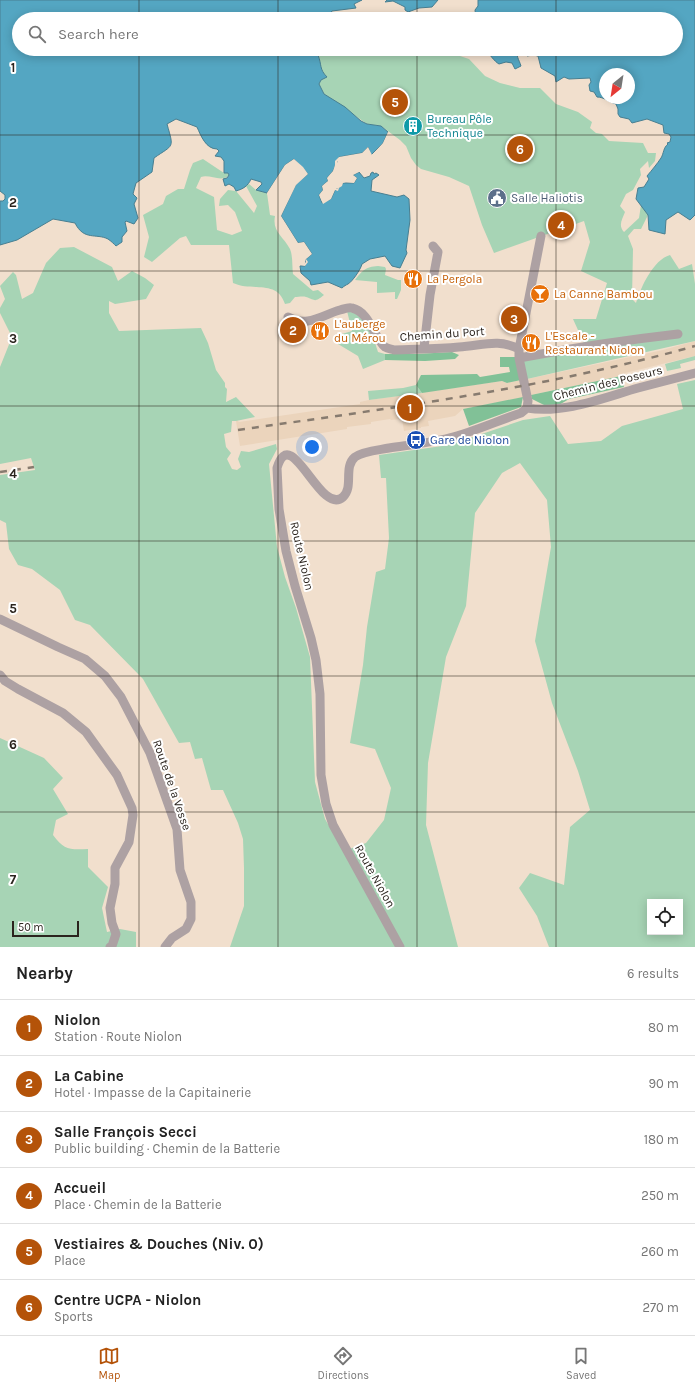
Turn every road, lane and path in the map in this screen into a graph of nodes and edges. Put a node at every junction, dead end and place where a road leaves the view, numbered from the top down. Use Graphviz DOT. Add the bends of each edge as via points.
graph roads {
  1 [pos="541,236"];
  2 [pos="433,246"];
  3 [pos="288,316"];
  4 [pos="678,334"];
  5 [pos="424,348"];
  6 [pos="519,353"];
  7 [pos="695,373"];
  8 [pos="527,408"];
  9 [pos="0,619"];
  10 [pos="0,675"];
  11 [pos="110,947"];
  12 [pos="164,947"];
  13 [pos="400,947"];
  1 -- 6 [label="street"];
  2 -- 5 [label="street" via="438,252"];
  3 -- 5 [label="street, Chemin du Port" via="291,319 308,322 332,312 353,308 364,316 386,348"];
  4 -- 6 [label="street" via="549,352"];
  5 -- 6 [label="street, Chemin du Port" via="495,343 510,344"];
  6 -- 8 [label="street"];
  7 -- 8 [label="street, Chemin des Poseurs" via="559,408"];
  8 -- 13 [label="street, Route Niolon" via="521,413 450,438 357,456 350,464 346,492 337,500 320,491 301,464 290,454 283,456 277,468 279,509 286,551 316,660 320,694 321,775 326,804 333,824"];
  9 -- 12 [label="street, Route de la Vesse" via="85,658 105,676 121,697 147,746 176,828 180,870 191,902 192,919 186,929"];
  10 -- 11 [label="street" via="18,689 63,712 86,732 117,775 132,808 129,842 115,868 110,908 116,934"];
}
